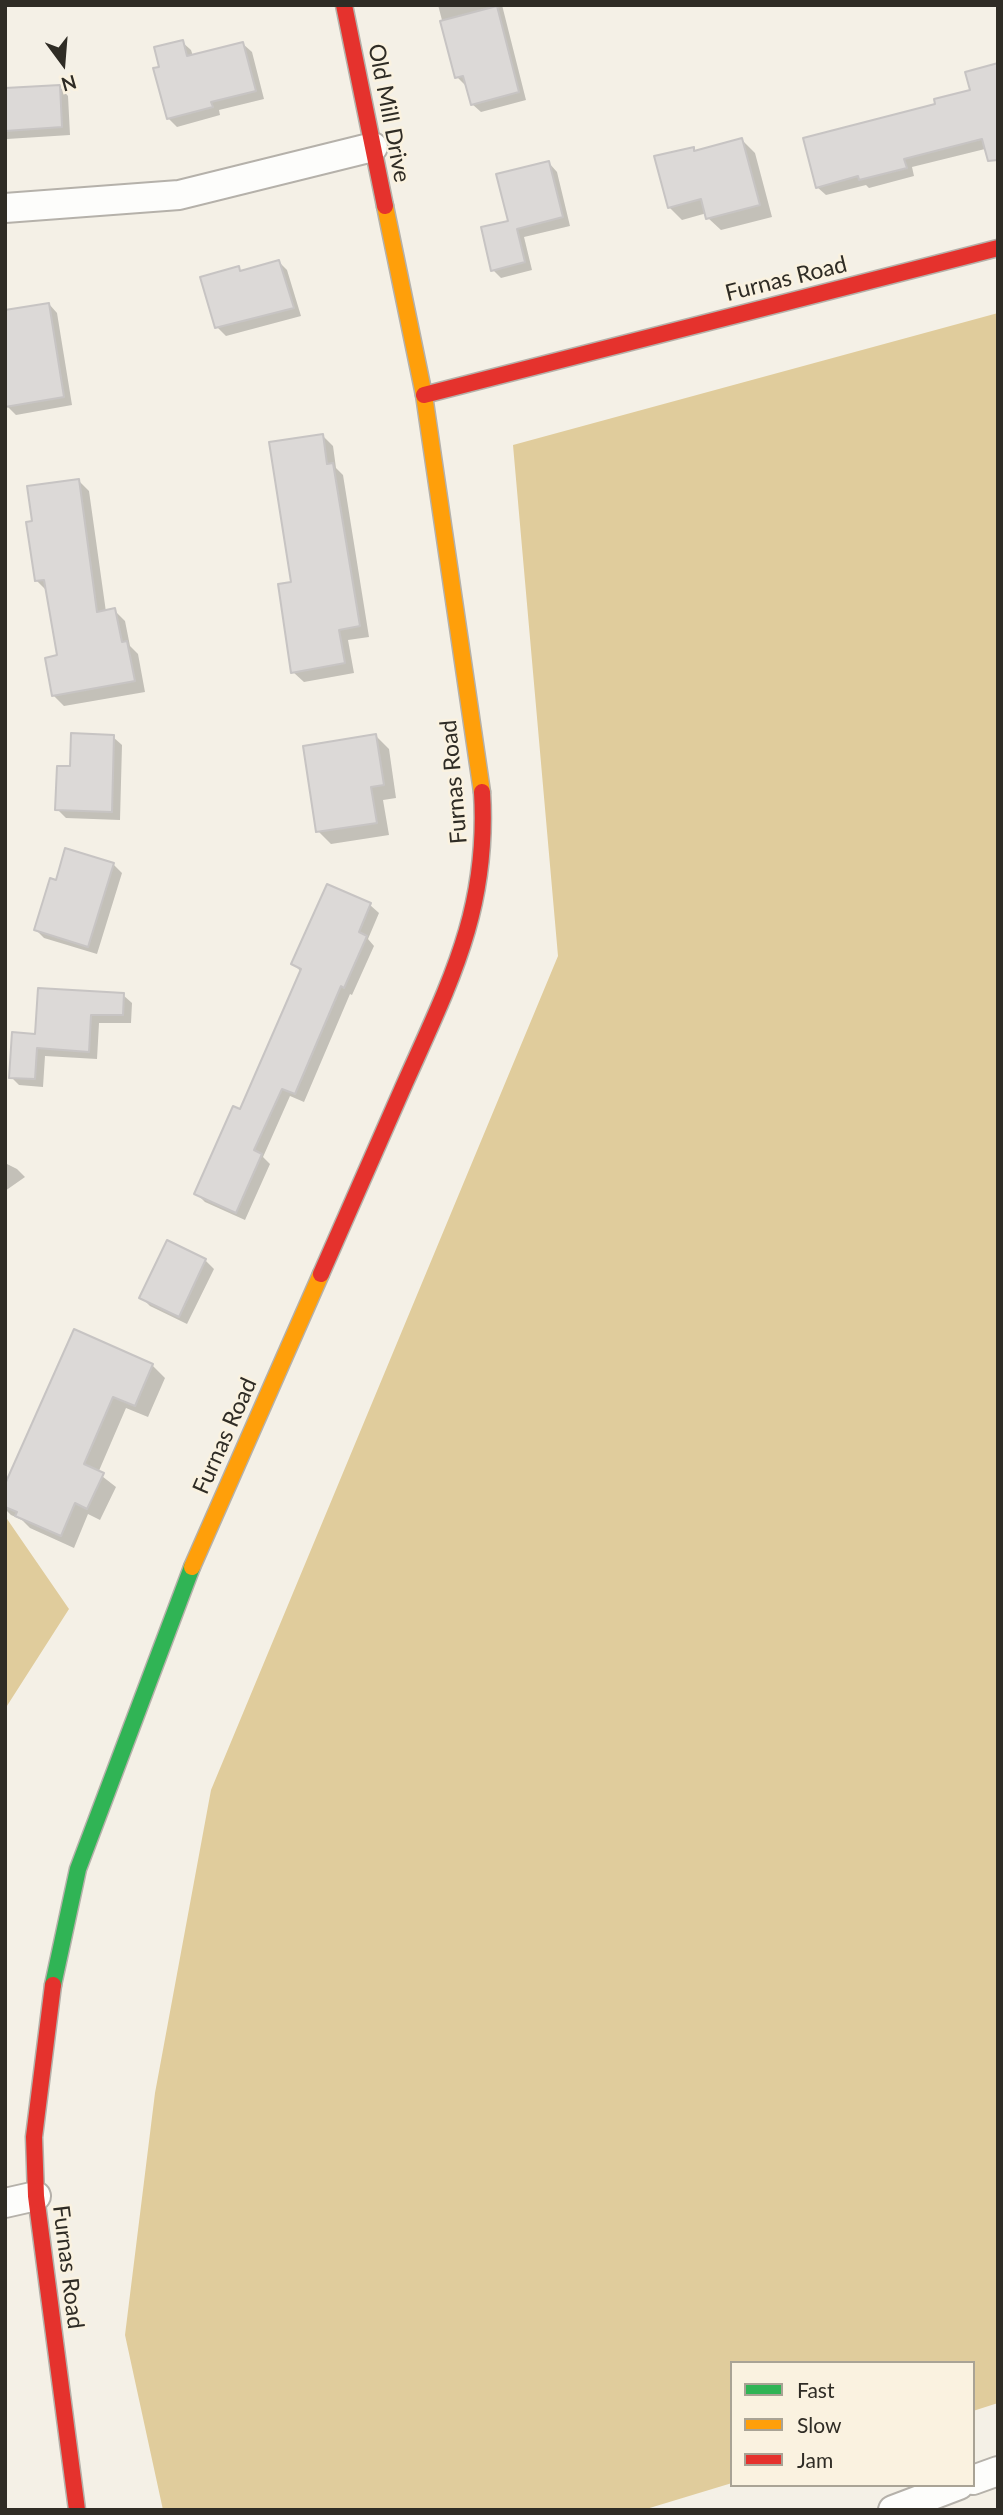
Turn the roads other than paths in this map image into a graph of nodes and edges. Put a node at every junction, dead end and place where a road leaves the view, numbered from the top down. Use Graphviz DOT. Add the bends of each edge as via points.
graph roads {
  1 [pos="345,5"];
  2 [pos="373,147"];
  3 [pos="5,208"];
  4 [pos="390,230"];
  5 [pos="998,248"];
  6 [pos="424,395"];
  7 [pos="36,2196"];
  8 [pos="5,2203"];
  9 [pos="998,2471"];
  10 [pos="975,2479"];
  11 [pos="954,2487"];
  12 [pos="77,2510"];
  13 [pos="893,2510"];
  1 -- 2 [label="street, Old Mill Drive"];
  2 -- 3 [label="street" via="179,195"];
  2 -- 4 [label="street, Old Mill Drive"];
  4 -- 6 [label="street, Furnas Road"];
  5 -- 6 [label="street, Furnas Road"];
  6 -- 7 [label="street, Furnas Road" via="481,782 484,850 474,916 451,979 197,1557 78,1868 45,2036 34,2137"];
  7 -- 8 [label="street"];
  7 -- 12 [label="street, Furnas Road"];
  9 -- 10 [label="street"];
  11 -- 13 [label="street"];
}
